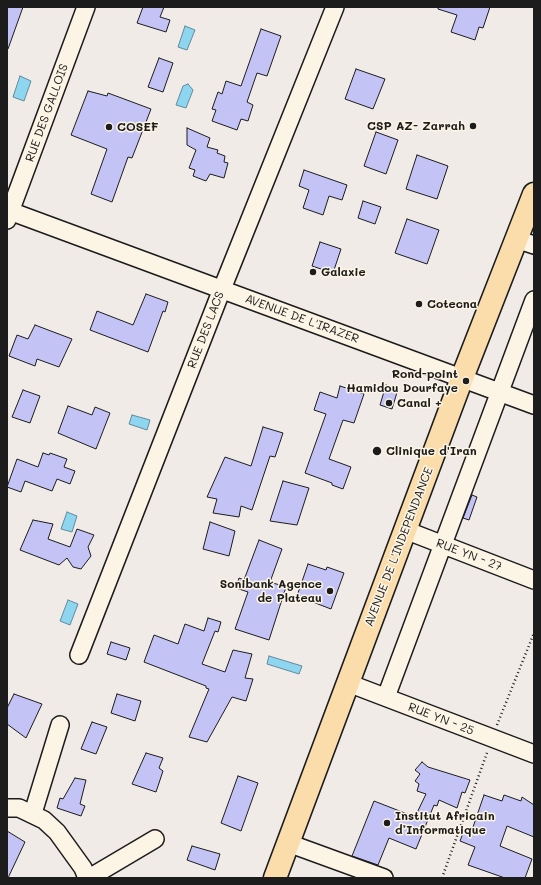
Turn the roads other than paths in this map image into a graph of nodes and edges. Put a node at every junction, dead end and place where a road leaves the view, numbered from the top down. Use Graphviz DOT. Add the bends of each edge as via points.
graph roads {
  1 [pos="86,7"];
  2 [pos="335,7"];
  3 [pos="534,194"];
  4 [pos="8,214"];
  5 [pos="525,242"];
  6 [pos="222,289"];
  7 [pos="534,300"];
  8 [pos="462,378"];
  9 [pos="500,393"];
  10 [pos="534,405"];
  11 [pos="405,530"];
  12 [pos="443,545"];
  13 [pos="534,580"];
  14 [pos="79,655"];
  15 [pos="348,683"];
  16 [pos="386,698"];
  17 [pos="60,725"];
  18 [pos="534,754"];
  19 [pos="7,808"];
  20 [pos="33,813"];
  21 [pos="155,839"];
  22 [pos="288,843"];
  23 [pos="88,878"];
  24 [pos="274,878"];
  25 [pos="384,878"];
  1 -- 4 [label="street, RUE DES GALLOIS"];
  2 -- 6 [label="street, RUE DES LACS"];
  3 -- 5 [label="highway, AVENUE DE L'INDEPENDANCE"];
  4 -- 6 [label="street, AVENUE DE L'IRAZER"];
  5 -- 8 [label="highway, AVENUE DE L'INDEPENDANCE"];
  6 -- 8 [label="street, AVENUE DE L'IRAZER"];
  6 -- 14 [label="street, RUE DES LACS"];
  7 -- 9 [label="street"];
  8 -- 9 [label="street, AVENUE DE L'IRAZER"];
  8 -- 11 [label="highway, AVENUE DE L'INDEPENDANCE"];
  9 -- 10 [label="street, AVENUE DE L'IRAZER"];
  9 -- 12 [label="street"];
  11 -- 12 [label="street, RUE YN - 27"];
  11 -- 15 [label="highway, AVENUE DE L'INDEPENDANCE"];
  12 -- 13 [label="street, RUE YN - 27"];
  12 -- 16 [label="street"];
  15 -- 16 [label="street, RUE YN - 25"];
  15 -- 22 [label="highway, AVENUE DE L'INDEPENDANCE"];
  16 -- 18 [label="street, RUE YN - 25"];
  17 -- 20 [label="street"];
  19 -- 20 [label="street" via="18,808"];
  20 -- 23 [label="street" via="57,832"];
  21 -- 23 [label="street"];
  22 -- 24 [label="highway, AVENUE DE L'INDEPENDANCE"];
  22 -- 25 [label="street"];
}
